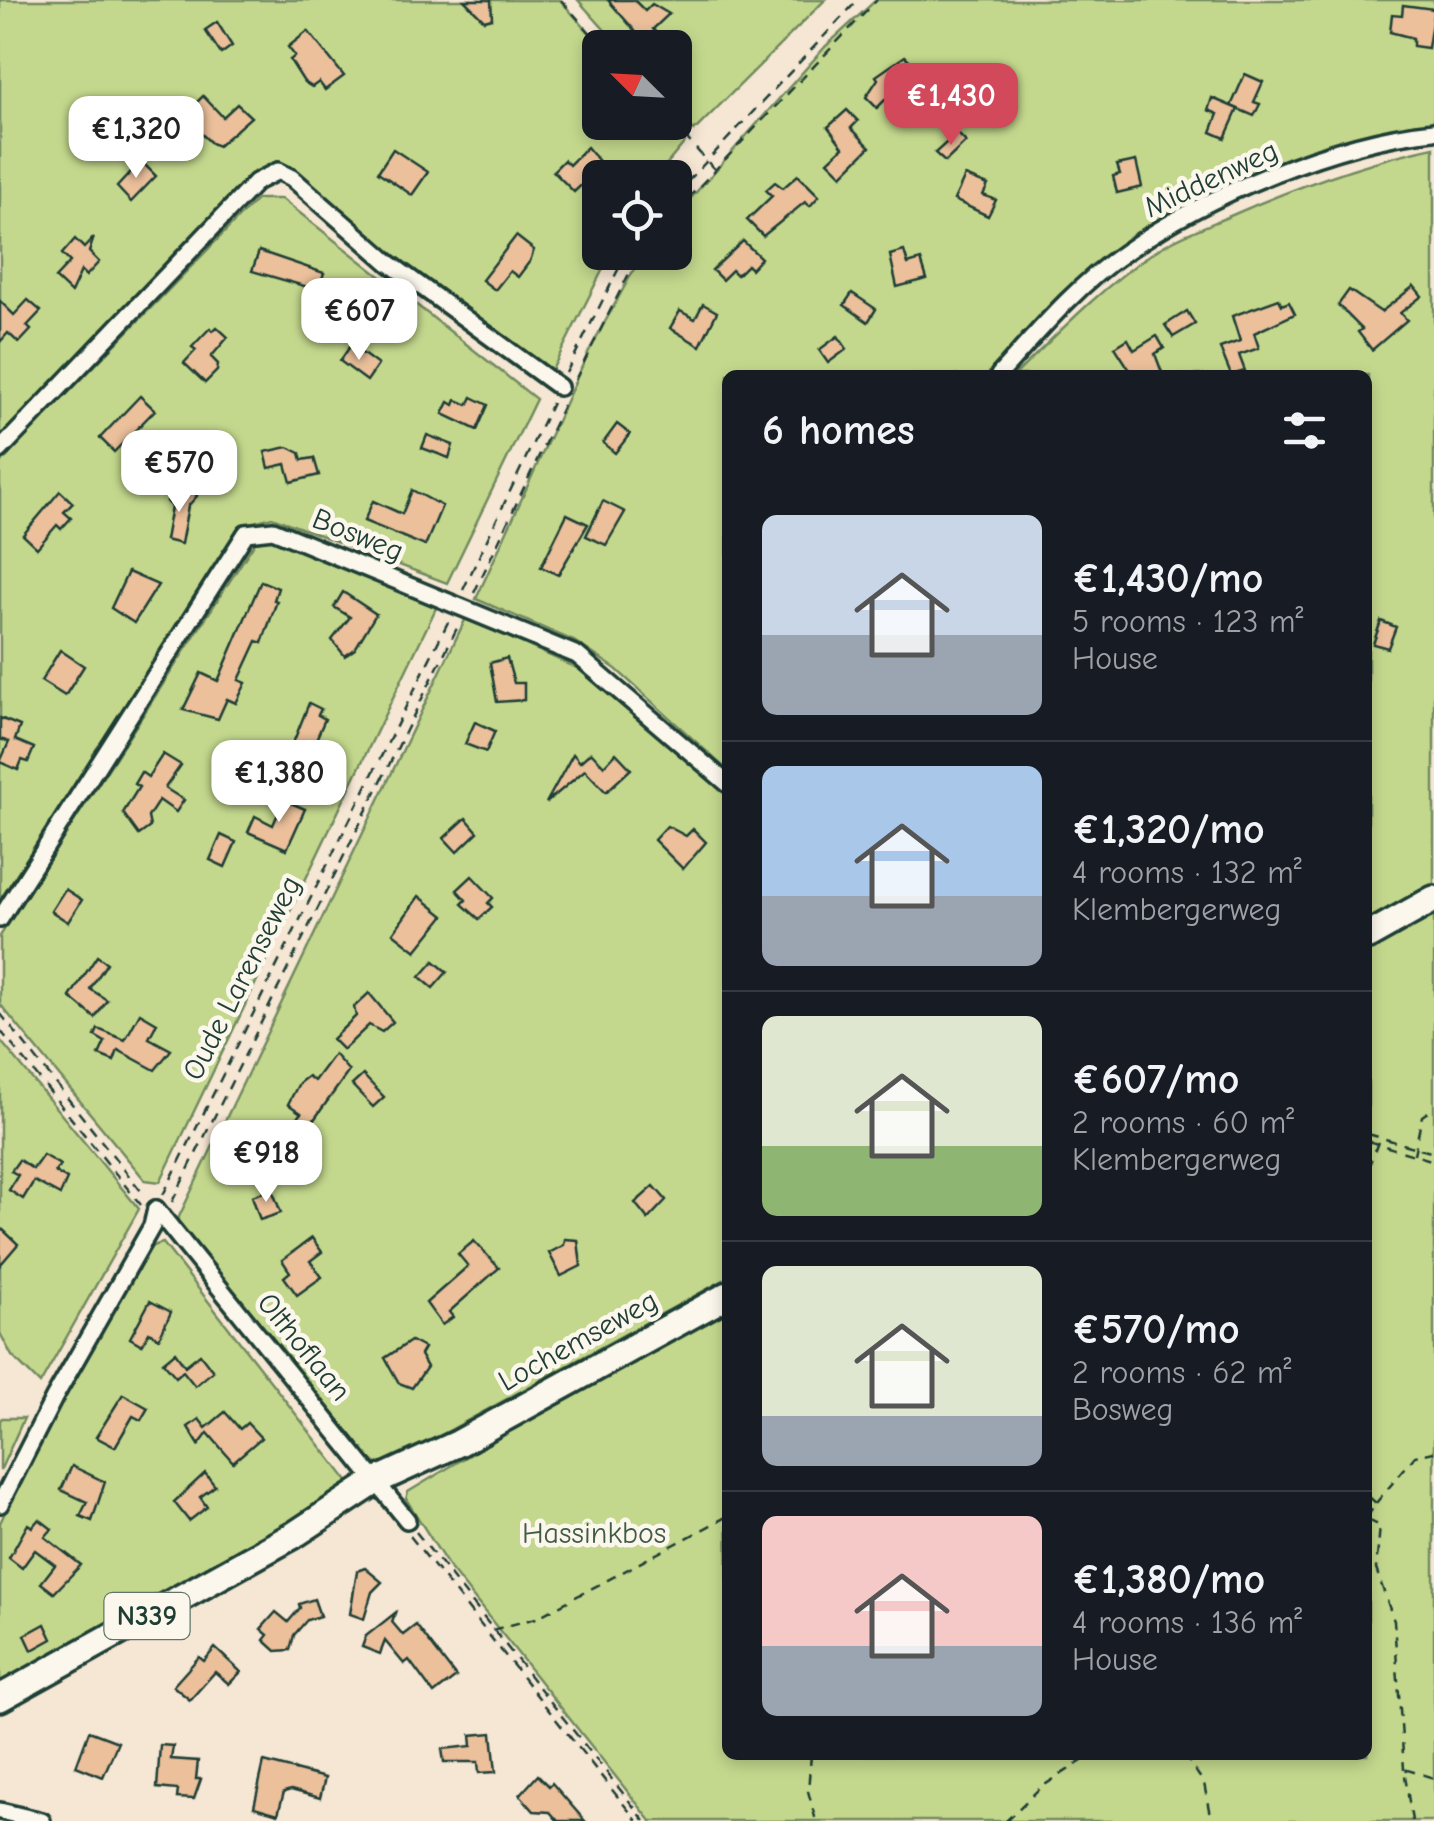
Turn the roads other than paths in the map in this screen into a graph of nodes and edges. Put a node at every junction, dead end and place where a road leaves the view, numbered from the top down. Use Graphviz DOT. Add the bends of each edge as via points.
graph roads {
  1 [pos="1434,132"];
  2 [pos="1003,370"];
  3 [pos="559,387"];
  4 [pos="0,450"];
  5 [pos="722,779"];
  6 [pos="1434,899"];
  7 [pos="0,919"];
  8 [pos="1372,934"];
  9 [pos="722,1297"];
  10 [pos="381,1487"];
  11 [pos="0,1504"];
  12 [pos="408,1520"];
  13 [pos="0,1698"];
  14 [pos="0,1811"];
  15 [pos="42,1821"];
  1 -- 2 [label="street, Middenweg" via="1398,135 1317,160 1202,206 1122,254"];
  3 -- 4 [label="street" via="278,172 256,182"];
  5 -- 7 [label="street, Bosweg" via="578,655 273,530 246,533"];
  6 -- 8 [label="main road"];
  9 -- 10 [label="main road, Lochemseweg / N339"];
  10 -- 11 [label="street, Olthoflaan" via="160,1213"];
  10 -- 12 [label="street, Olthoflaan"];
  10 -- 13 [label="main road, Lochemseweg / N339"];
  14 -- 15 [label="street"];
}
